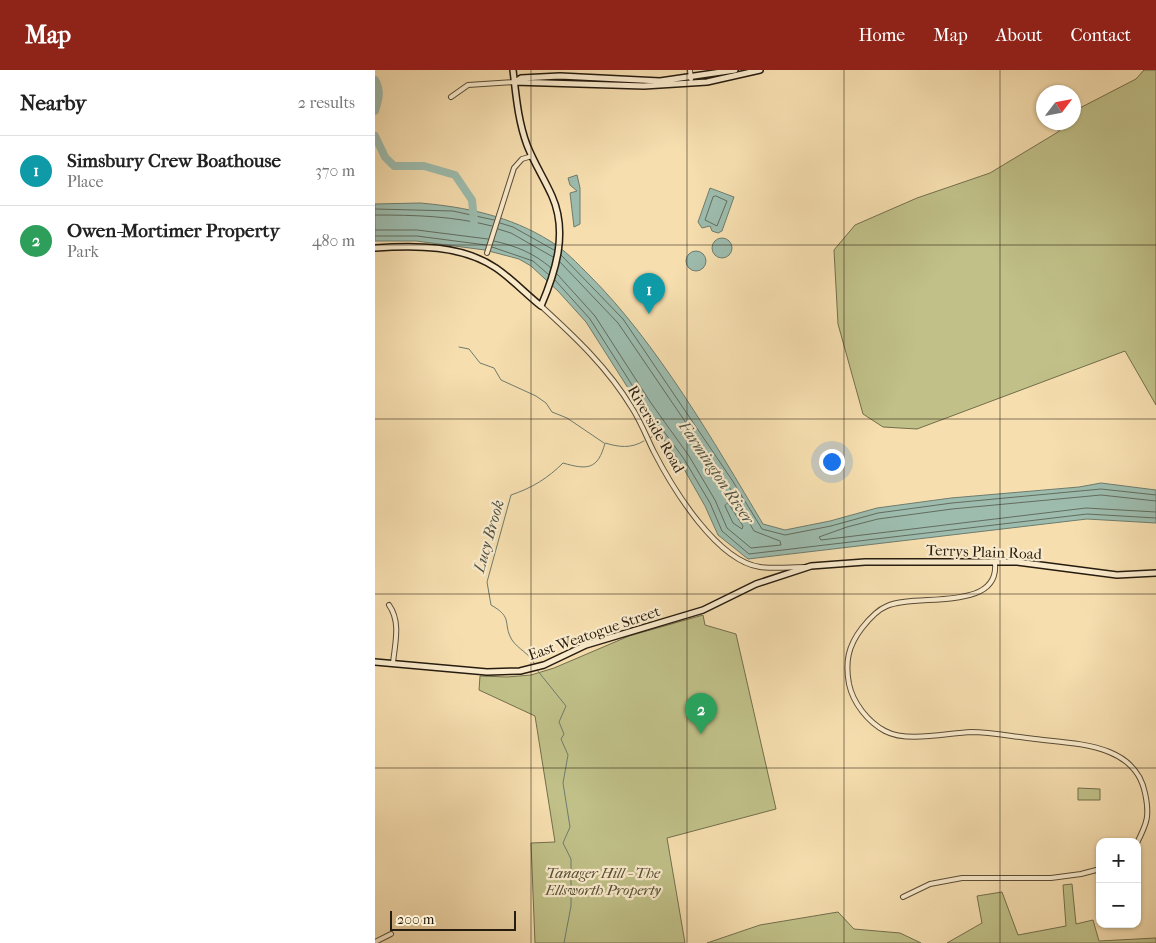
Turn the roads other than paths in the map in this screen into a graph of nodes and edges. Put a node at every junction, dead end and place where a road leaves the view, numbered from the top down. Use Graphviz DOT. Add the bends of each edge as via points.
graph roads {
  1 [pos="513,70"];
  2 [pos="690,70"];
  3 [pos="735,70"];
  4 [pos="760,70"];
  5 [pos="691,81"];
  6 [pos="514,82"];
  7 [pos="451,97"];
  8 [pos="532,156"];
  9 [pos="375,248"];
  10 [pos="487,253"];
  11 [pos="541,306"];
  12 [pos="995,564"];
  13 [pos="811,566"];
  14 [pos="1156,573"];
  15 [pos="389,605"];
  16 [pos="375,662"];
  17 [pos="393,662"];
  18 [pos="1139,838"];
  19 [pos="1096,870"];
  20 [pos="903,897"];
  21 [pos="391,934"];
  22 [pos="375,942"];
  1 -- 6 [label="street"];
  2 -- 5 [label="street"];
  3 -- 5 [label="street"];
  4 -- 5 [label="street" via="719,80"];
  5 -- 6 [label="street" via="644,86"];
  6 -- 7 [label="street" via="468,85"];
  6 -- 8 [label="street" via="520,122"];
  8 -- 10 [label="street" via="522,159 514,168"];
  8 -- 11 [label="street" via="557,207 560,225 559,246"];
  9 -- 11 [label="street, Riverside Road" via="432,248 477,258 497,269"];
  11 -- 13 [label="street, Riverside Road" via="607,371 633,409 663,469 720,545 733,557 759,567"];
  12 -- 13 [label="street, Terrys Plain Road" via="865,562"];
  12 -- 14 [label="street, Terrys Plain Road" via="1017,562 1117,575"];
  12 -- 18 [label="street" via="992,581 975,594 898,602 873,615 852,641 847,658 854,699 866,716 886,732 912,736 993,733 1092,747 1115,754 1136,772 1144,788 1148,818"];
  13 -- 17 [label="street, East Weatogue Street" via="756,584 703,610 586,645 544,665 520,671 487,672"];
  15 -- 17 [label="street" via="397,625"];
  16 -- 17 [label="street, East Weatogue Street"];
  19 -- 20 [label="street" via="1051,878 962,878 930,884"];
  21 -- 22 [label="street"];
}
